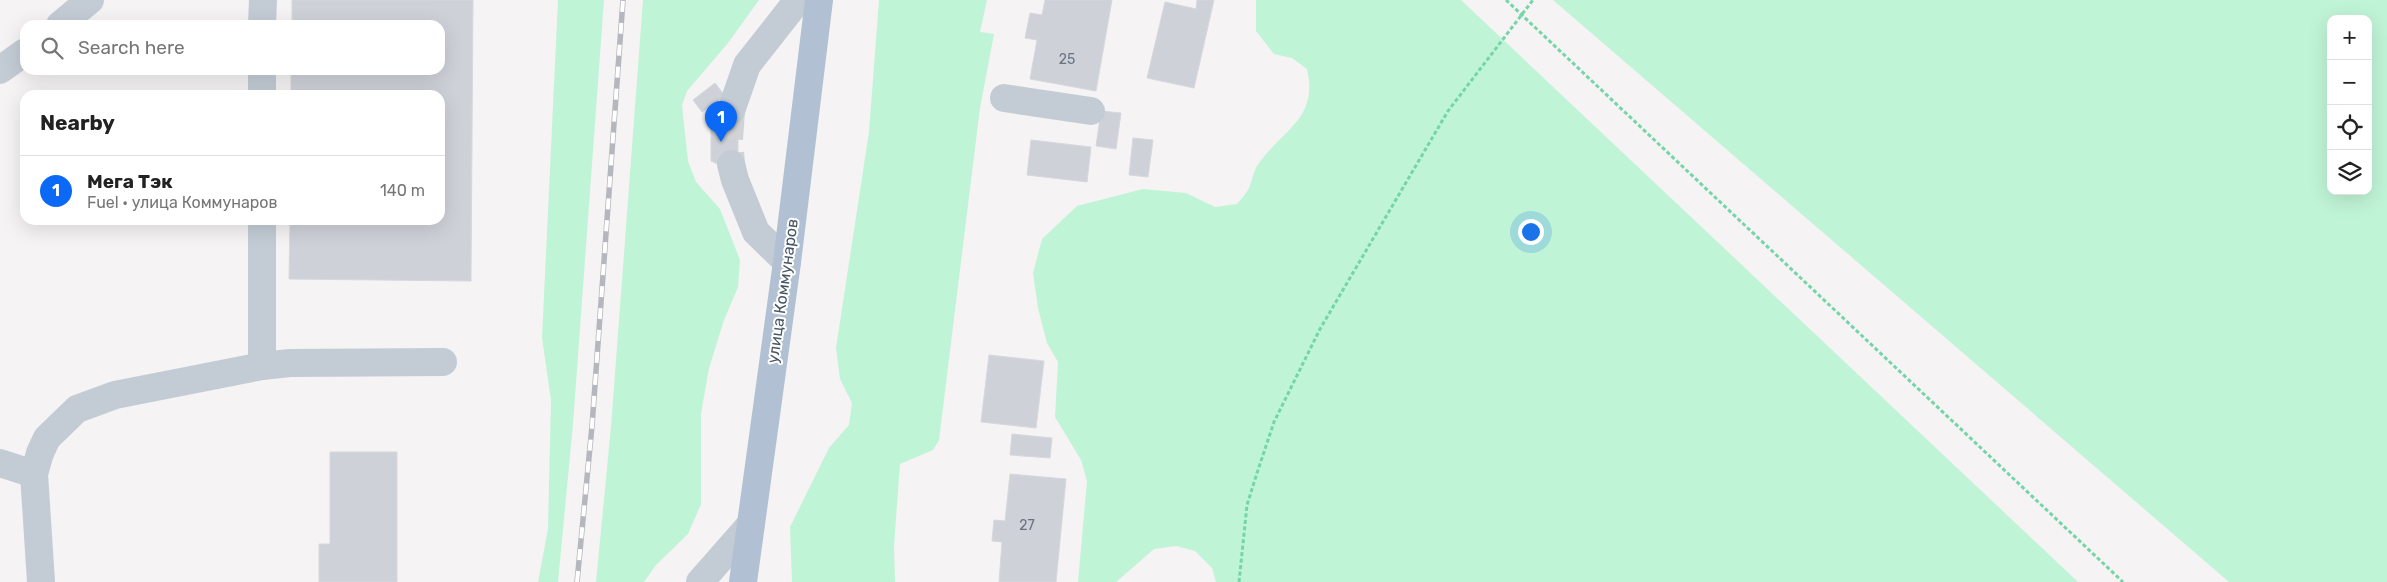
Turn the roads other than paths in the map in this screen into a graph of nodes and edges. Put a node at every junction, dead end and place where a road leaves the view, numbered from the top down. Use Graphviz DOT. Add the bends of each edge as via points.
graph roads {
  1 [pos="90,0"];
  2 [pos="263,0"];
  3 [pos="798,0"];
  4 [pos="819,0"];
  5 [pos="66,20"];
  6 [pos="262,20"];
  7 [pos="20,56"];
  8 [pos="0,70"];
  9 [pos="262,75"];
  10 [pos="262,90"];
  11 [pos="1004,98"];
  12 [pos="731,111"];
  13 [pos="1091,111"];
  14 [pos="731,164"];
  15 [pos="262,225"];
  16 [pos="787,262"];
  17 [pos="442,362"];
  18 [pos="262,366"];
  19 [pos="0,463"];
  20 [pos="34,474"];
  21 [pos="751,524"];
  22 [pos="41,582"];
  23 [pos="700,582"];
  24 [pos="743,582"];
  1 -- 5 [label="lane"];
  2 -- 6 [label="lane"];
  3 -- 12 [label="lane" via="747,65"];
  4 -- 16 [label="main road, улица Коммунаров"];
  7 -- 8 [label="lane"];
  9 -- 10 [label="lane"];
  11 -- 13 [label="lane"];
  14 -- 16 [label="lane" via="756,232"];
  15 -- 18 [label="lane"];
  16 -- 21 [label="main road, улица Коммунаров"];
  17 -- 18 [label="lane"];
  18 -- 20 [label="lane" via="115,395 77,408 47,438"];
  19 -- 20 [label="lane"];
  20 -- 22 [label="lane"];
  21 -- 23 [label="lane"];
  21 -- 24 [label="main road, улица Коммунаров"];
}
